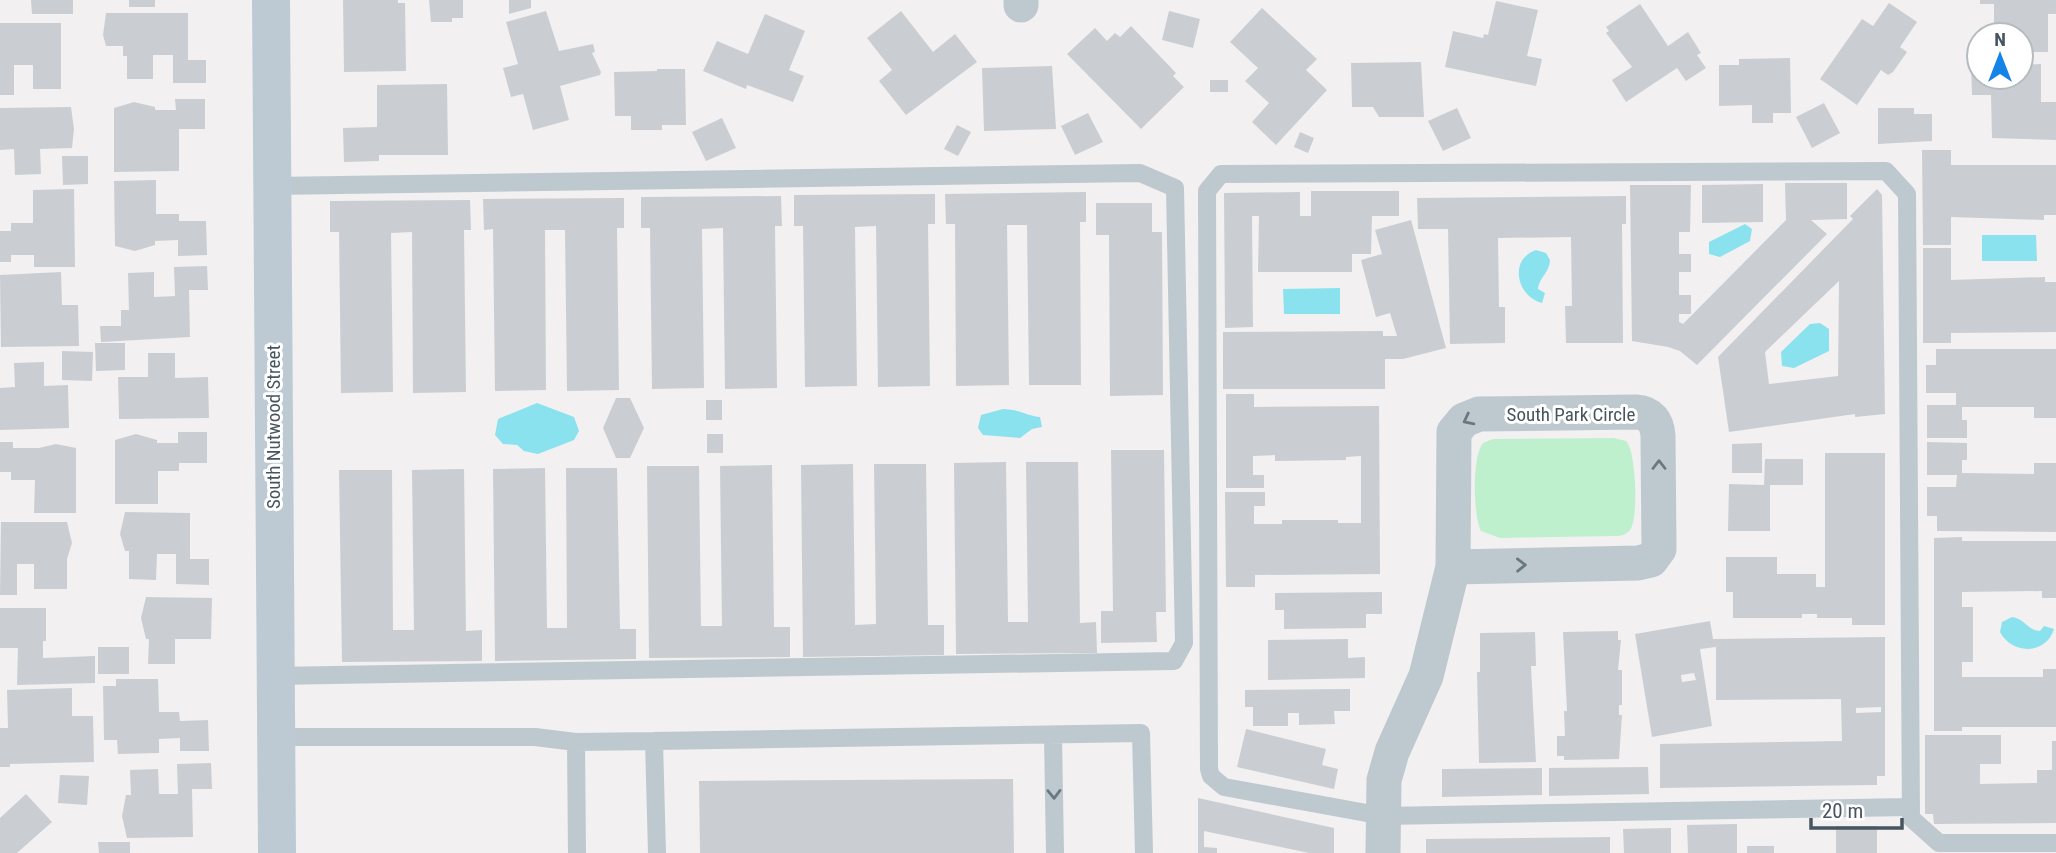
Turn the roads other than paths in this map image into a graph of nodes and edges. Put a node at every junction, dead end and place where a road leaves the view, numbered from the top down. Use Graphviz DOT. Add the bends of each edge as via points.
graph roads {
  1 [pos="271,0"];
  2 [pos="272,186"];
  3 [pos="1453,566"];
  4 [pos="274,676"];
  5 [pos="1053,735"];
  6 [pos="275,737"];
  7 [pos="654,741"];
  8 [pos="576,742"];
  9 [pos="1909,807"];
  10 [pos="1383,816"];
  11 [pos="2056,843"];
  12 [pos="277,853"];
  13 [pos="577,853"];
  14 [pos="657,853"];
  15 [pos="1055,853"];
  16 [pos="1144,853"];
  17 [pos="1383,853"];
  1 -- 2 [label="street, South Nutwood Street"];
  2 -- 4 [label="street, South Nutwood Street"];
  2 -- 4 [label="lane" via="1140,173 1175,188 1184,643 1174,661"];
  3 -- 3 [label="street, South Park Circle, one-way" via="1651,559 1659,549 1654,421 1636,412 1479,414 1464,420 1451,441"];
  3 -- 10 [label="street, South Park Circle" via="1426,676 1387,767"];
  4 -- 6 [label="street, South Nutwood Street"];
  5 -- 7 [label="lane"];
  5 -- 15 [label="lane, one-way"];
  5 -- 16 [label="lane" via="1142,733"];
  6 -- 8 [label="lane" via="535,737"];
  6 -- 12 [label="street, South Nutwood Street"];
  7 -- 8 [label="lane"];
  7 -- 14 [label="lane"];
  8 -- 13 [label="lane"];
  9 -- 10 [label="lane"];
  9 -- 10 [label="lane" via="1907,194 1886,170 1221,174 1207,191 1209,769 1224,787"];
  9 -- 11 [label="lane" via="1912,818 1939,843"];
  10 -- 17 [label="street, South Park Circle"];
}
